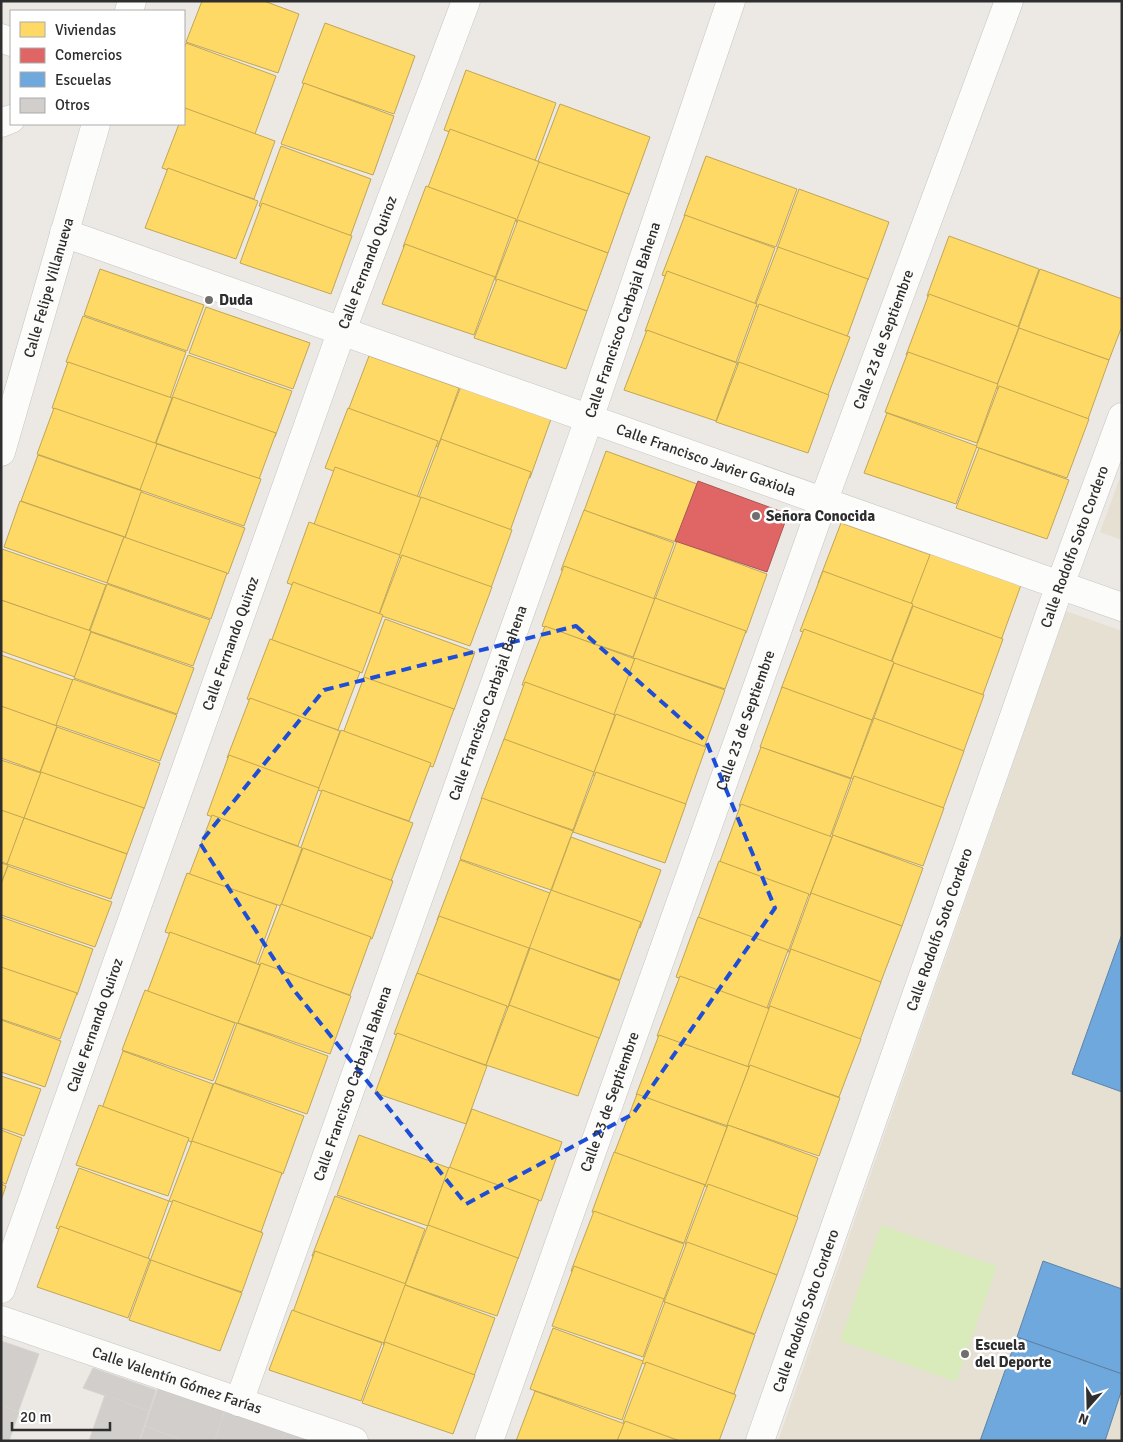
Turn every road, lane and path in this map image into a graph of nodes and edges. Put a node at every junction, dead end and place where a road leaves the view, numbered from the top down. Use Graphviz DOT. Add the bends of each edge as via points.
graph roads {
  1 [pos="466,1"];
  2 [pos="731,1"];
  3 [pos="1008,1"];
  4 [pos="96,125"];
  5 [pos="64,233"];
  6 [pos="342,330"];
  7 [pos="1122,417"];
  8 [pos="589,419"];
  9 [pos="1,452"];
  10 [pos="823,502"];
  11 [pos="1060,585"];
  12 [pos="1122,607"];
  13 [pos="1,1289"];
  14 [pos="1,1320"];
  15 [pos="239,1402"];
  16 [pos="354,1441"];
  17 [pos="489,1441"];
  18 [pos="760,1441"];
  1 -- 6 [label="street, Calle Fernando Quiroz"];
  2 -- 8 [label="street, Calle Francisco Carbajal Bahena"];
  3 -- 10 [label="street, Calle 23 de Septiembre"];
  4 -- 5 [label="street, Calle Felipe Villanueva"];
  5 -- 6 [label="street, Calle Francisco Javier Gaxiola"];
  5 -- 9 [label="street, Calle Felipe Villanueva"];
  6 -- 8 [label="street, Calle Francisco Javier Gaxiola"];
  6 -- 13 [label="street, Calle Fernando Quiroz"];
  7 -- 11 [label="street, Calle Rodolfo Soto Cordero"];
  8 -- 10 [label="street, Calle Francisco Javier Gaxiola"];
  8 -- 15 [label="street, Calle Francisco Carbajal Bahena"];
  10 -- 11 [label="street, Calle Francisco Javier Gaxiola"];
  10 -- 17 [label="street, Calle 23 de Septiembre"];
  11 -- 12 [label="street, Calle Francisco Javier Gaxiola"];
  11 -- 18 [label="street, Calle Rodolfo Soto Cordero"];
  14 -- 15 [label="street, Calle Valentín Gómez Farías"];
  15 -- 16 [label="street, Calle Valentín Gómez Farías"];
}
